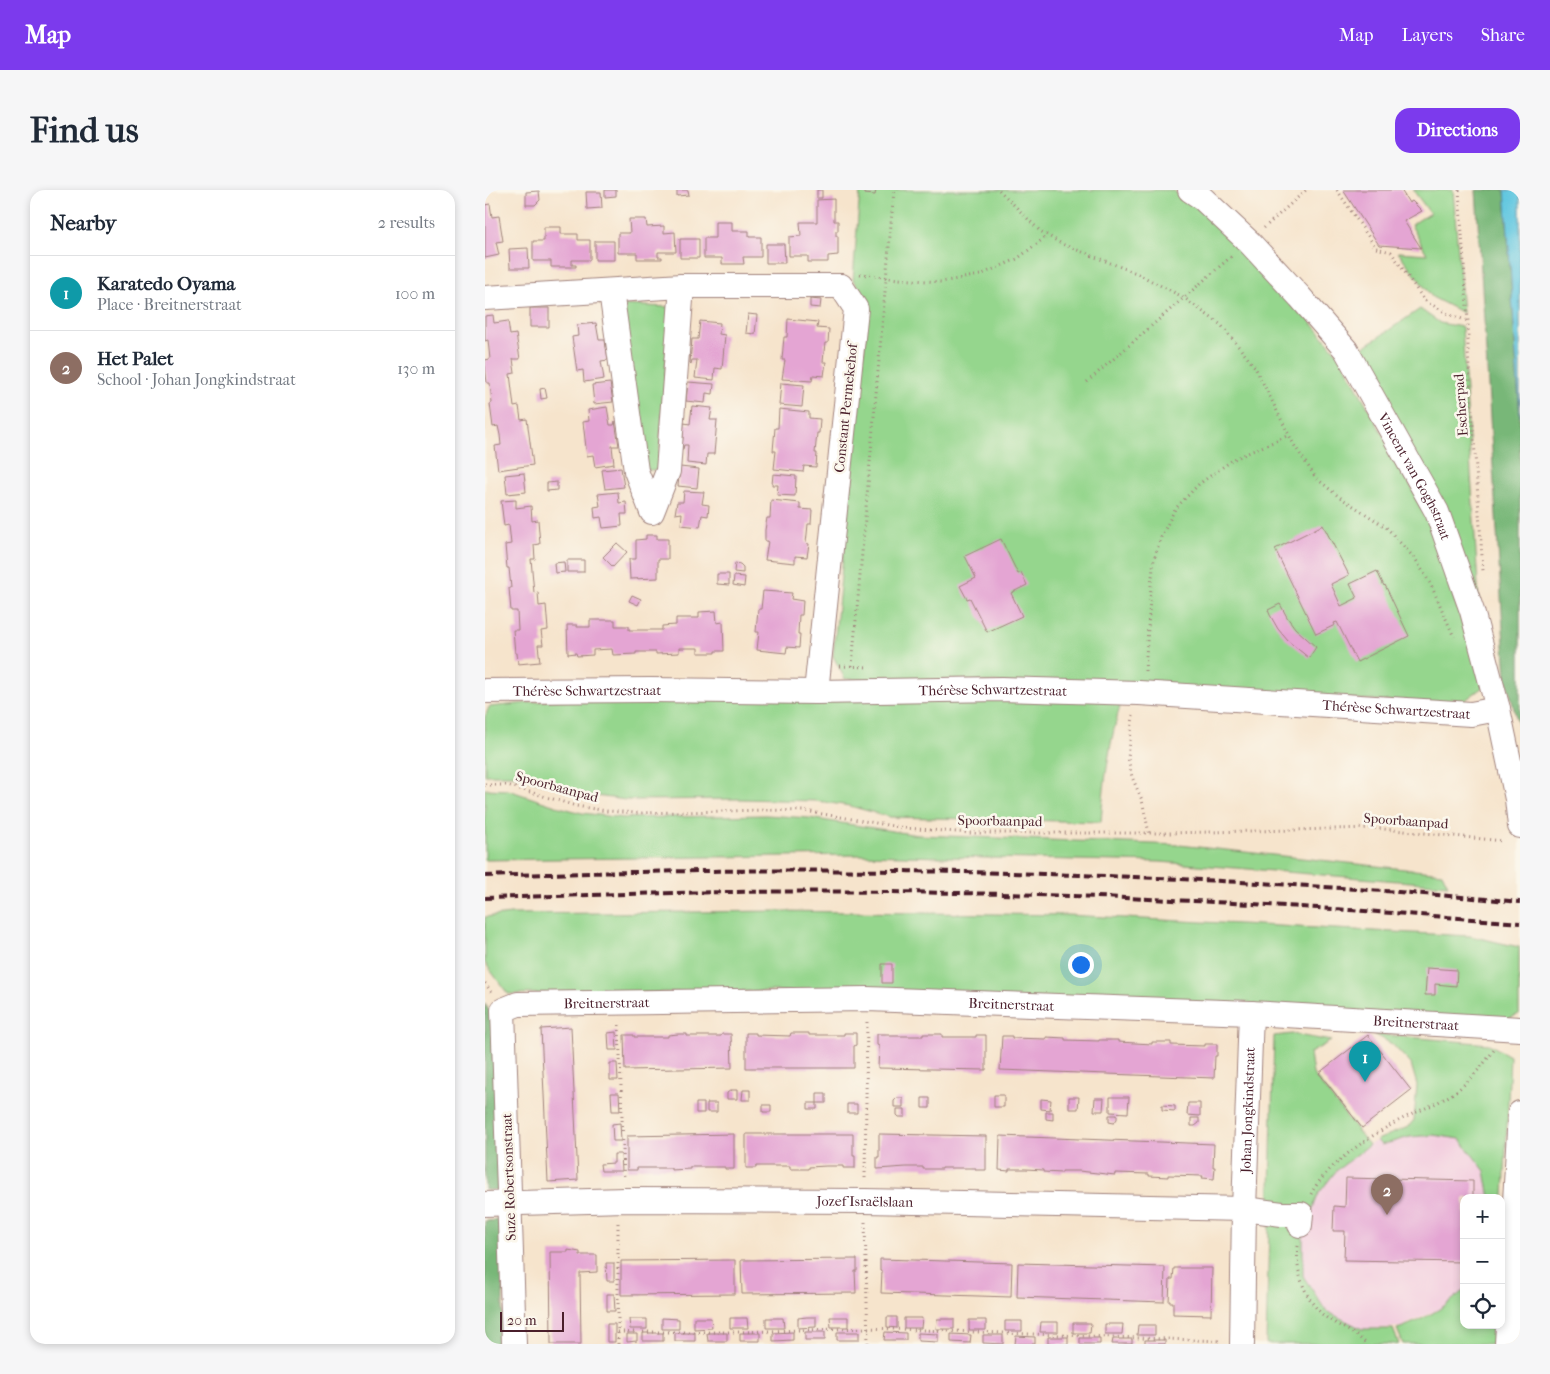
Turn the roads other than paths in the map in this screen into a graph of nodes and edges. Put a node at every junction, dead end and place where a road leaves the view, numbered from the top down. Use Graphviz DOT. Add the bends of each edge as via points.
graph roads {
  1 [pos="1190,190"];
  2 [pos="682,286"];
  3 [pos="611,292"];
  4 [pos="485,298"];
  5 [pos="485,691"];
  6 [pos="816,692"];
  7 [pos="1498,709"];
  8 [pos="1516,834"];
  9 [pos="503,1010"];
  10 [pos="1251,1013"];
  11 [pos="1513,1029"];
  12 [pos="1520,1113"];
  13 [pos="511,1202"];
  14 [pos="485,1204"];
  15 [pos="1244,1209"];
  16 [pos="1300,1220"];
  17 [pos="1242,1343"];
  18 [pos="514,1344"];
  19 [pos="1507,1344"];
  1 -- 7 [label="street, Vincent van Goghstraat" via="1249,242 1346,350 1437,512 1472,612"];
  2 -- 3 [label="street"];
  2 -- 3 [label="street" via="668,471 652,512 636,472"];
  2 -- 6 [label="street, Constant Permekehof" via="841,286 856,309"];
  3 -- 4 [label="street"];
  5 -- 6 [label="street, Thérèse Schwartzestraat"];
  6 -- 7 [label="street, Thérèse Schwartzestraat" via="1002,689 1141,693 1471,714"];
  7 -- 8 [label="street, Vincent van Goghstraat" via="1517,799"];
  9 -- 10 [label="street, Breitnerstraat" via="518,1004 867,999"];
  9 -- 13 [label="street, Suze Robertsonstraat"];
  10 -- 11 [label="street, Breitnerstraat"];
  10 -- 15 [label="street, Johan Jongkindstraat"];
  12 -- 19 [label="street"];
  13 -- 14 [label="street, Jozef Israëlslaan"];
  13 -- 15 [label="street, Jozef Israëlslaan" via="865,1201"];
  13 -- 18 [label="street, Suze Robertsonstraat"];
  15 -- 16 [label="street"];
  15 -- 17 [label="street, Johan Jongkindstraat"];
}
